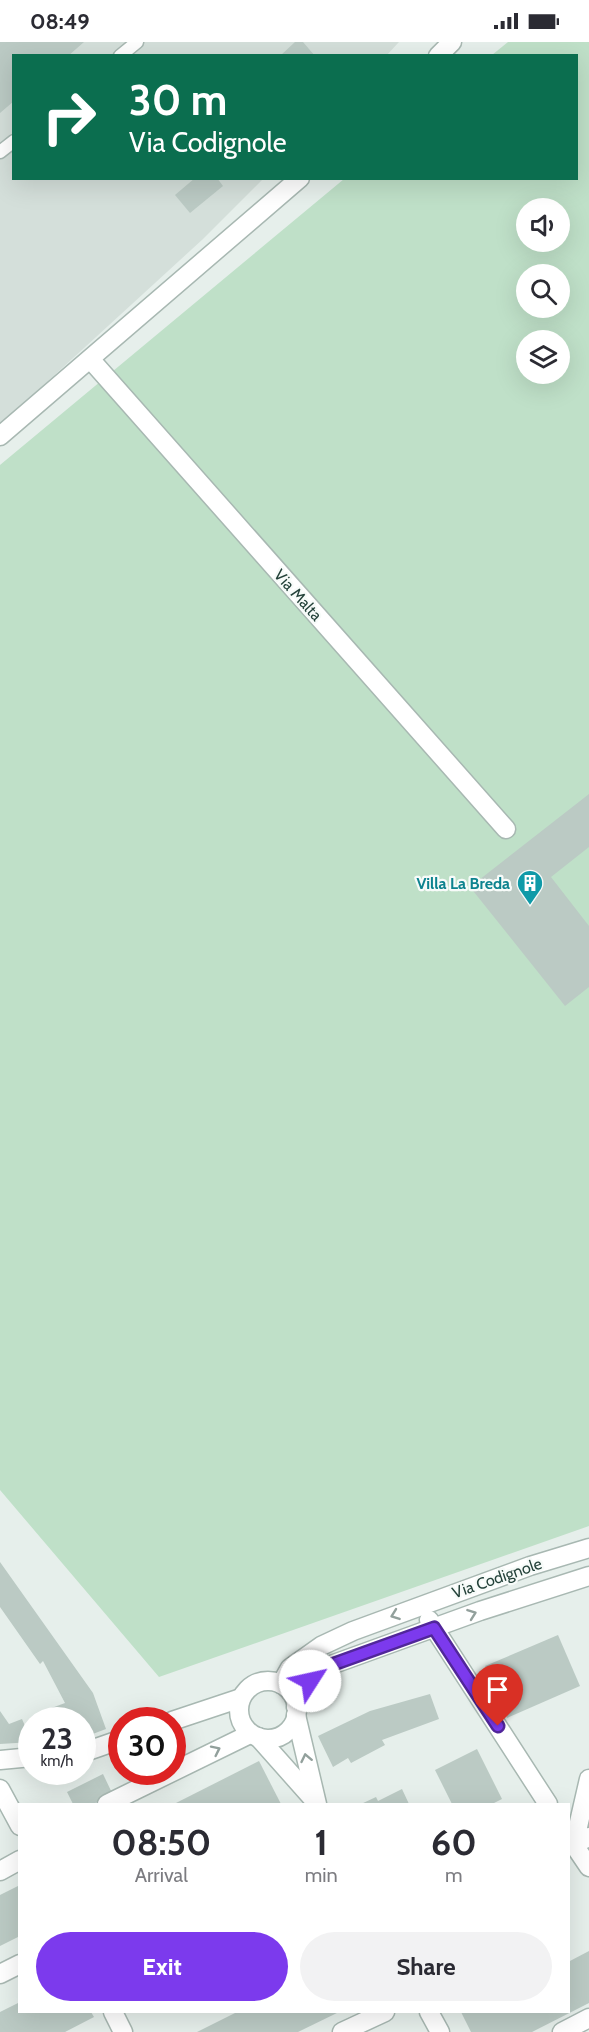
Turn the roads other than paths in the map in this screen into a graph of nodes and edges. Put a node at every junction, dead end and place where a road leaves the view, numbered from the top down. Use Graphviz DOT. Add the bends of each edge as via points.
graph roads {
  1 [pos="137,42"];
  2 [pos="452,42"];
  3 [pos="122,54"];
  4 [pos="440,54"];
  5 [pos="12,143"];
  6 [pos="0,152"];
  7 [pos="298,180"];
  8 [pos="91,360"];
  9 [pos="0,436"];
  10 [pos="506,829"];
  11 [pos="582,1550"];
  12 [pos="588,1580"];
  13 [pos="419,1606"];
  14 [pos="434,1628"];
  15 [pos="281,1684"];
  16 [pos="241,1698"];
  17 [pos="296,1711"];
  18 [pos="186,1716"];
  19 [pos="254,1735"];
  20 [pos="18,1758"];
  21 [pos="0,1760"];
  22 [pos="589,1779"];
  23 [pos="0,1789"];
  24 [pos="109,1803"];
  25 [pos="316,1803"];
  26 [pos="547,1803"];
  27 [pos="18,1822"];
  28 [pos="577,1839"];
  29 [pos="18,1861"];
  30 [pos="589,1867"];
  31 [pos="0,1871"];
  32 [pos="18,1965"];
  33 [pos="0,1974"];
  34 [pos="114,2013"];
  35 [pos="383,2013"];
  36 [pos="430,2013"];
  37 [pos="589,2018"];
  38 [pos="123,2032"];
  39 [pos="342,2032"];
  40 [pos="440,2032"];
  41 [pos="562,2032"];
  1 -- 3 [label="lane"];
  2 -- 4 [label="street"];
  5 -- 6 [label="lane"];
  7 -- 8 [label="street"];
  8 -- 9 [label="street"];
  8 -- 10 [label="street, Via Malta"];
  11 -- 12 [label="street, Via Codignole"];
  11 -- 13 [label="street, Via Codignole"];
  14 -- 12 [label="street, Via Codignole, one-way"];
  13 -- 14 [label="street"];
  13 -- 15 [label="street, Via Codignole, one-way" via="321,1646 290,1668"];
  14 -- 17 [label="street, Via Codignole" via="331,1665 310,1681"];
  14 -- 26 [label="street"];
  15 -- 16 [label="street" via="254,1685"];
  15 -- 17 [label="street" via="289,1690"];
  16 -- 18 [label="street"];
  16 -- 19 [label="street" via="240,1717"];
  17 -- 19 [label="street" via="289,1730 282,1735 266,1739"];
  25 -- 17 [label="street, one-way"];
  24 -- 19 [label="street, one-way"];
  19 -- 25 [label="street"];
  20 -- 21 [label="street"];
  22 -- 28 [label="street"];
  23 -- 27 [label="street"];
  28 -- 30 [label="street"];
  29 -- 31 [label="street"];
  32 -- 33 [label="street"];
  34 -- 38 [label="street"];
  35 -- 39 [label="street"];
  36 -- 40 [label="street"];
  37 -- 41 [label="street"];
}
